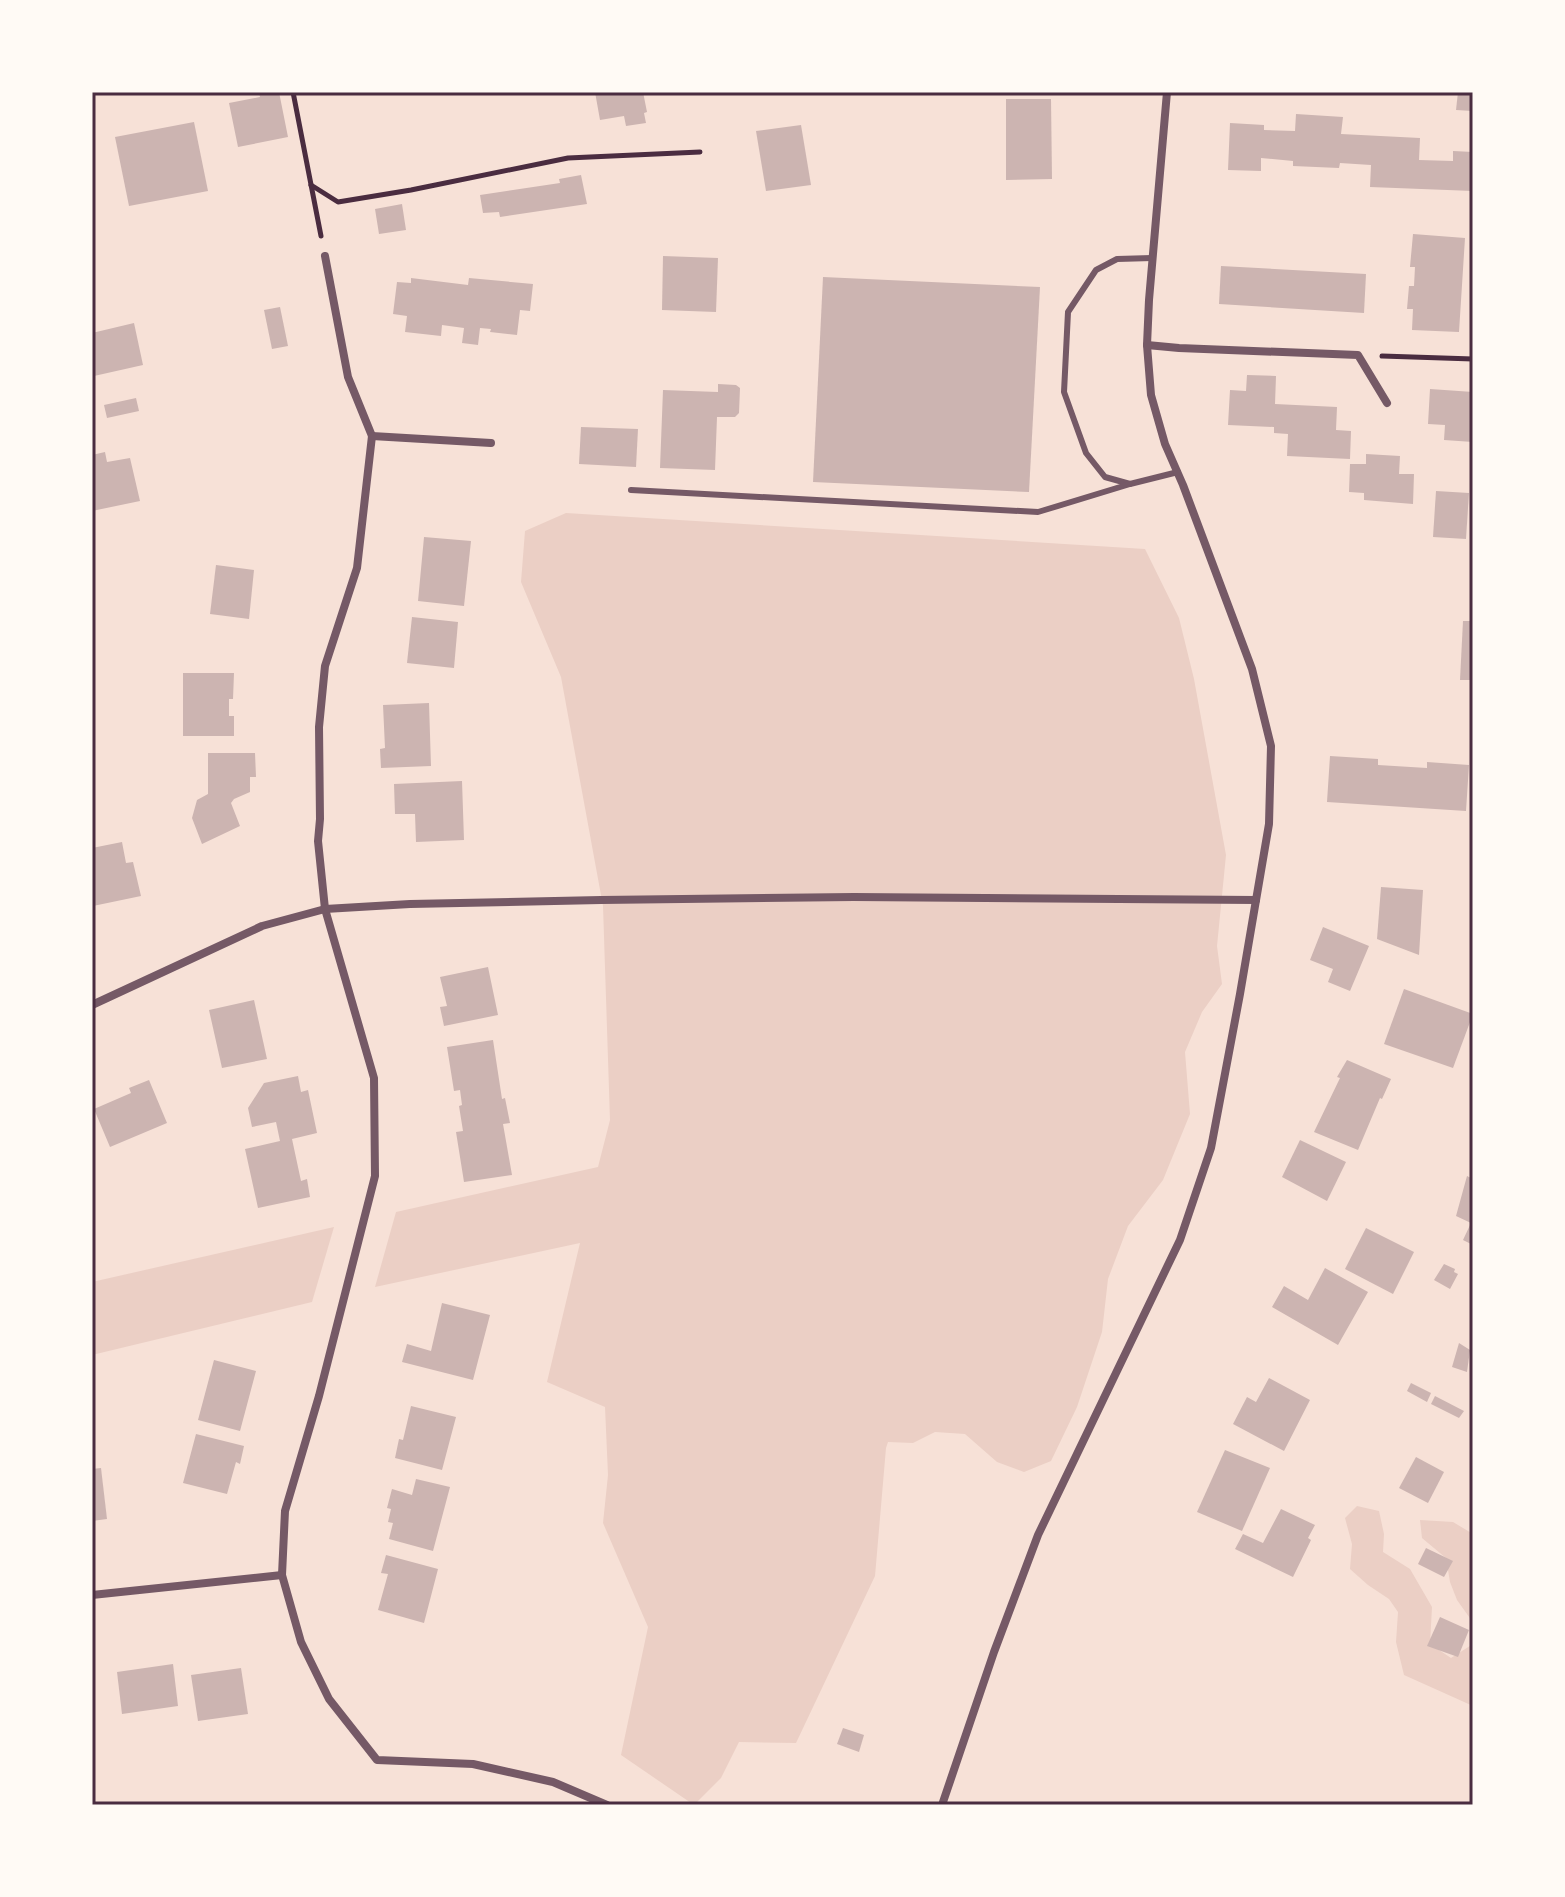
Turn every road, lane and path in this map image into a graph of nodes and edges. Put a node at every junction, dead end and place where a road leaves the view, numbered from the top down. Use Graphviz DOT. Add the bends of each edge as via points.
graph roads {
  1 [pos="293,92"];
  2 [pos="1167,92"];
  3 [pos="700,152"];
  4 [pos="311,185"];
  5 [pos="325,256"];
  6 [pos="1152,258"];
  7 [pos="1147,345"];
  8 [pos="1358,355"];
  9 [pos="1473,359"];
  10 [pos="1387,403"];
  11 [pos="372,436"];
  12 [pos="491,443"];
  13 [pos="1178,472"];
  14 [pos="1130,484"];
  15 [pos="631,490"];
  16 [pos="1256,900"];
  17 [pos="325,909"];
  18 [pos="92,1005"];
  19 [pos="282,1575"];
  20 [pos="92,1595"];
  21 [pos="607,1805"];
  22 [pos="942,1805"];
  1 -- 4 [label="path"];
  2 -- 6 [label="street"];
  3 -- 4 [label="path" via="568,158 338,202"];
  4 -- 5 [label="path"];
  5 -- 11 [label="street" via="348,377"];
  6 -- 7 [label="street"];
  6 -- 14 [label="lane" via="1117,259 1096,270 1068,312 1064,392 1086,453 1105,477"];
  7 -- 8 [label="street"];
  7 -- 13 [label="street" via="1151,395"];
  8 -- 9 [label="path"];
  8 -- 10 [label="street"];
  11 -- 12 [label="street"];
  11 -- 17 [label="street" via="357,568 325,666 318,841"];
  13 -- 14 [label="lane"];
  13 -- 16 [label="street" via="1252,669 1271,746 1269,824"];
  14 -- 15 [label="lane" via="1038,512"];
  16 -- 17 [label="street" via="854,897"];
  16 -- 22 [label="street" via="1211,1148 1180,1240 1038,1535"];
  17 -- 18 [label="street" via="262,926"];
  17 -- 19 [label="street" via="374,1078 375,1176 285,1511"];
  19 -- 20 [label="street"];
  19 -- 21 [label="street" via="301,1642 329,1699 377,1760 473,1764 553,1782"];
}
